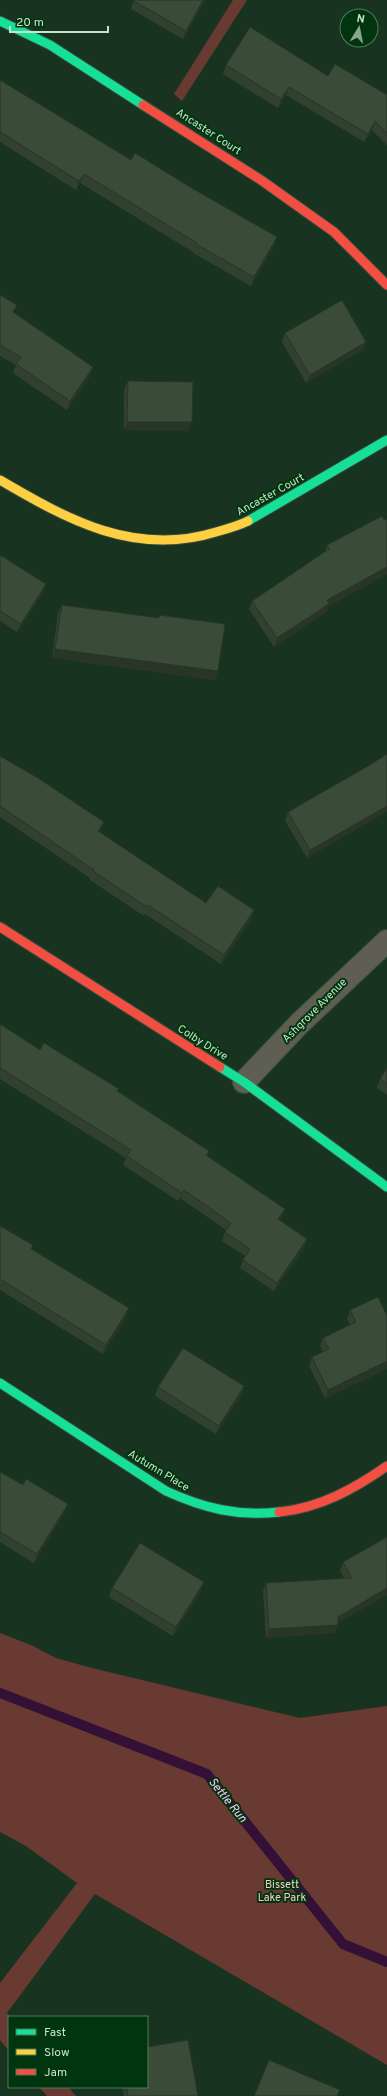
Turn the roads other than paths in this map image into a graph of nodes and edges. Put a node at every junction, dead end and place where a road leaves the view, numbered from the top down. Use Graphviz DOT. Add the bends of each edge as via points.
graph roads {
  1 [pos="0,21"];
  2 [pos="387,285"];
  3 [pos="387,440"];
  4 [pos="0,480"];
  5 [pos="0,928"];
  6 [pos="387,941"];
  7 [pos="244,1082"];
  8 [pos="387,1187"];
  9 [pos="0,1383"];
  10 [pos="387,1466"];
  1 -- 2 [label="street, Ancaster Court" via="50,45 262,180 334,232"];
  3 -- 4 [label="street, Ancaster Court" via="242,524 200,537 152,539 100,531 44,506"];
  5 -- 7 [label="street, Colby Drive"];
  6 -- 7 [label="street, Ashgrove Avenue" via="304,1019"];
  7 -- 8 [label="street, Colby Drive"];
  9 -- 10 [label="street, Autumn Place" via="166,1491 190,1502 222,1511 263,1515 303,1509 322,1503"];
}
